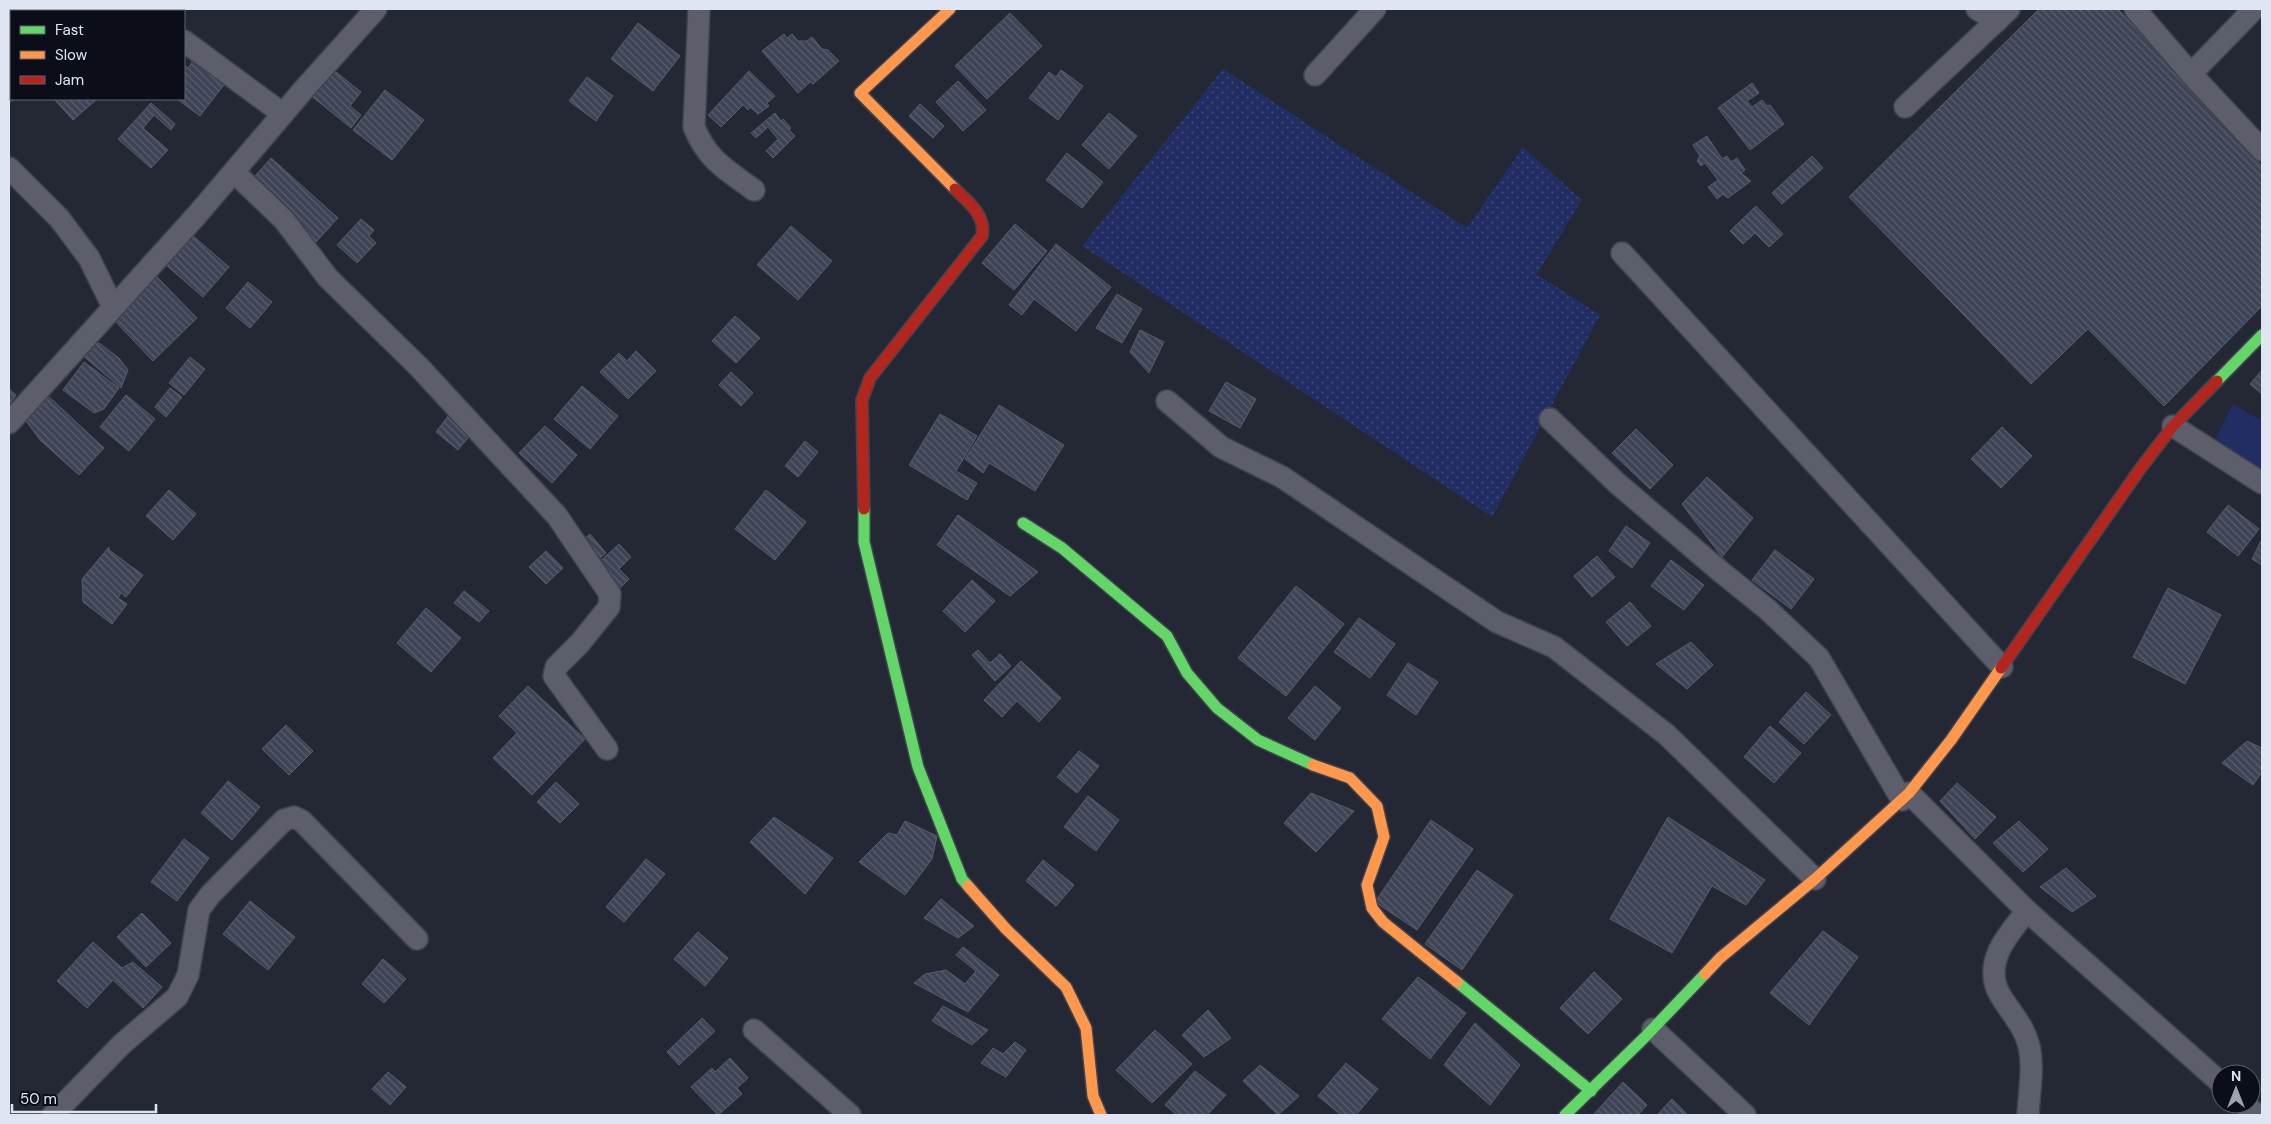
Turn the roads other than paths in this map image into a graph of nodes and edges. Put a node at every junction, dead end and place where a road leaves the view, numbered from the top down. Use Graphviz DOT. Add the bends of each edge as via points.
graph roads {
  1 [pos="376,9"];
  2 [pos="699,9"];
  3 [pos="950,9"];
  4 [pos="1375,9"];
  5 [pos="1977,9"];
  6 [pos="2135,9"];
  7 [pos="2254,9"];
  8 [pos="2003,15"];
  9 [pos="185,42"];
  10 [pos="2191,74"];
  11 [pos="1315,75"];
  12 [pos="1905,107"];
  13 [pos="283,114"];
  14 [pos="2262,150"];
  15 [pos="9,168"];
  16 [pos="234,172"];
  17 [pos="754,190"];
  18 [pos="1622,253"];
  19 [pos="113,307"];
  20 [pos="2262,335"];
  21 [pos="1167,402"];
  22 [pos="1550,419"];
  23 [pos="9,423"];
  24 [pos="2173,426"];
  25 [pos="2262,483"];
  26 [pos="1023,523"];
  27 [pos="2002,667"];
  28 [pos="607,749"];
  29 [pos="1906,796"];
  30 [pos="1815,879"];
  31 [pos="2027,911"];
  32 [pos="417,939"];
  33 [pos="1653,1029"];
  34 [pos="754,1030"];
  35 [pos="2211,1074"];
  36 [pos="1592,1091"];
  37 [pos="53,1115"];
  38 [pos="850,1115"];
  39 [pos="1101,1115"];
  40 [pos="1566,1115"];
  41 [pos="1745,1115"];
  42 [pos="2028,1115"];
  1 -- 13 [label="street"];
  2 -- 17 [label="street" via="694,127 701,145 718,164"];
  3 -- 39 [label="street" via="860,93 972,206 984,226 982,236 870,378 864,393 861,423 864,542 918,767 948,848 962,878 1006,928 1066,986 1086,1028 1093,1096"];
  4 -- 11 [label="street"];
  5 -- 8 [label="street"];
  6 -- 10 [label="street"];
  7 -- 10 [label="street"];
  8 -- 12 [label="street"];
  9 -- 13 [label="street"];
  10 -- 14 [label="street"];
  13 -- 16 [label="street"];
  15 -- 19 [label="street" via="59,218 89,258"];
  16 -- 19 [label="street"];
  16 -- 28 [label="street" via="284,220 328,278 424,373 558,516 610,594 609,607 556,667 554,676"];
  18 -- 27 [label="street"];
  19 -- 23 [label="street"];
  20 -- 24 [label="street"];
  21 -- 30 [label="street" via="1221,447 1282,477 1498,622 1554,647 1667,735"];
  22 -- 29 [label="street" via="1618,484 1767,609 1819,658"];
  24 -- 25 [label="street"];
  24 -- 27 [label="street"];
  26 -- 36 [label="street" via="1062,548 1167,636 1187,673 1216,708 1258,740 1296,759 1350,778 1377,806 1384,837 1367,885 1372,908 1383,922"];
  27 -- 29 [label="street" via="1951,740"];
  29 -- 30 [label="street"];
  29 -- 31 [label="street"];
  30 -- 33 [label="street" via="1720,958"];
  31 -- 35 [label="street"];
  31 -- 42 [label="street" via="1997,955 1994,980 2023,1028 2029,1047"];
  32 -- 37 [label="street" via="302,821 294,817 284,820 199,910 188,975 177,997 122,1044"];
  33 -- 36 [label="street"];
  33 -- 41 [label="street"];
  34 -- 38 [label="street"];
  36 -- 40 [label="street"];
}
